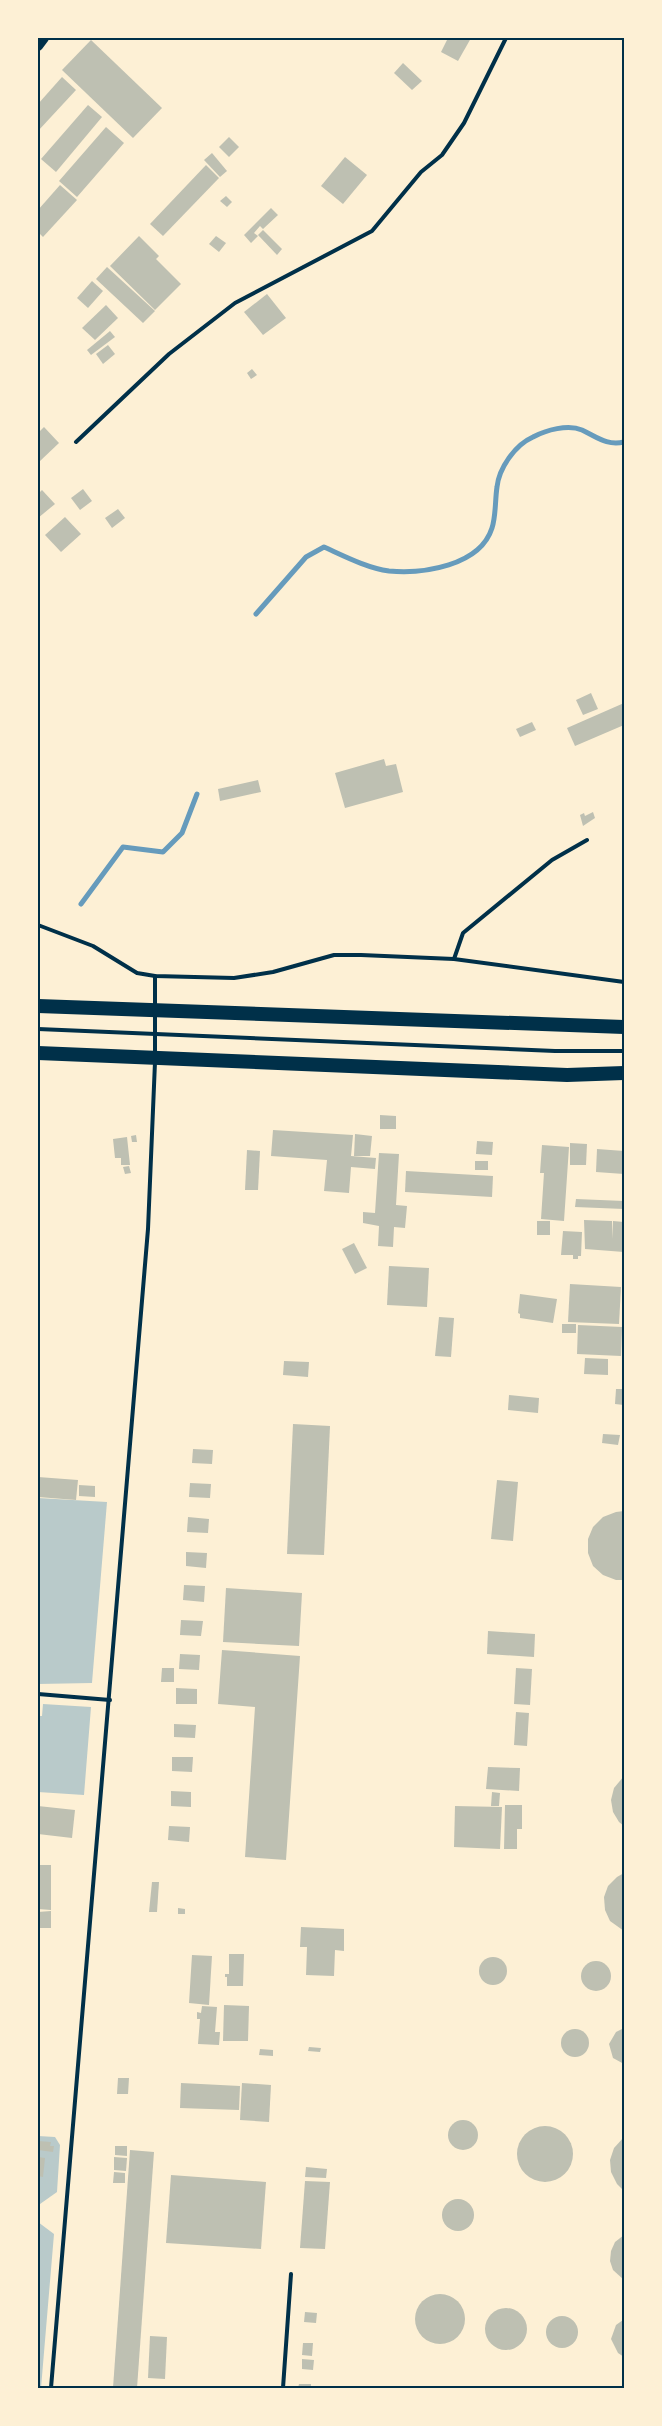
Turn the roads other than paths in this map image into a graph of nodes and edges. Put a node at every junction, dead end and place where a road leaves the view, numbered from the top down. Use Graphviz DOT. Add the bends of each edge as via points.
graph roads {
  1 [pos="44,38"];
  2 [pos="506,38"];
  3 [pos="38,46"];
  4 [pos="76,442"];
  5 [pos="587,840"];
  6 [pos="38,925"];
  7 [pos="454,959"];
  8 [pos="155,976"];
  9 [pos="624,982"];
  10 [pos="38,1006"];
  11 [pos="624,1027"];
  12 [pos="38,1029"];
  13 [pos="624,1051"];
  14 [pos="38,1053"];
  15 [pos="624,1073"];
  16 [pos="38,1694"];
  17 [pos="110,1700"];
  18 [pos="291,2274"];
  19 [pos="51,2388"];
  20 [pos="283,2388"];
  1 -- 3 [label="main road"];
  2 -- 4 [label="lane" via="464,123 442,155 421,172 372,231 235,303 169,354"];
  5 -- 7 [label="lane" via="552,860 463,933"];
  6 -- 8 [label="lane" via="93,946 137,973"];
  7 -- 8 [label="lane" via="334,955 234,978"];
  7 -- 9 [label="lane"];
  8 -- 17 [label="lane" via="148,1229"];
  10 -- 11 [label="highway"];
  12 -- 13 [label="lane"];
  14 -- 15 [label="highway" via="567,1075"];
  16 -- 17 [label="lane"];
  17 -- 19 [label="lane"];
  18 -- 20 [label="lane"];
}
